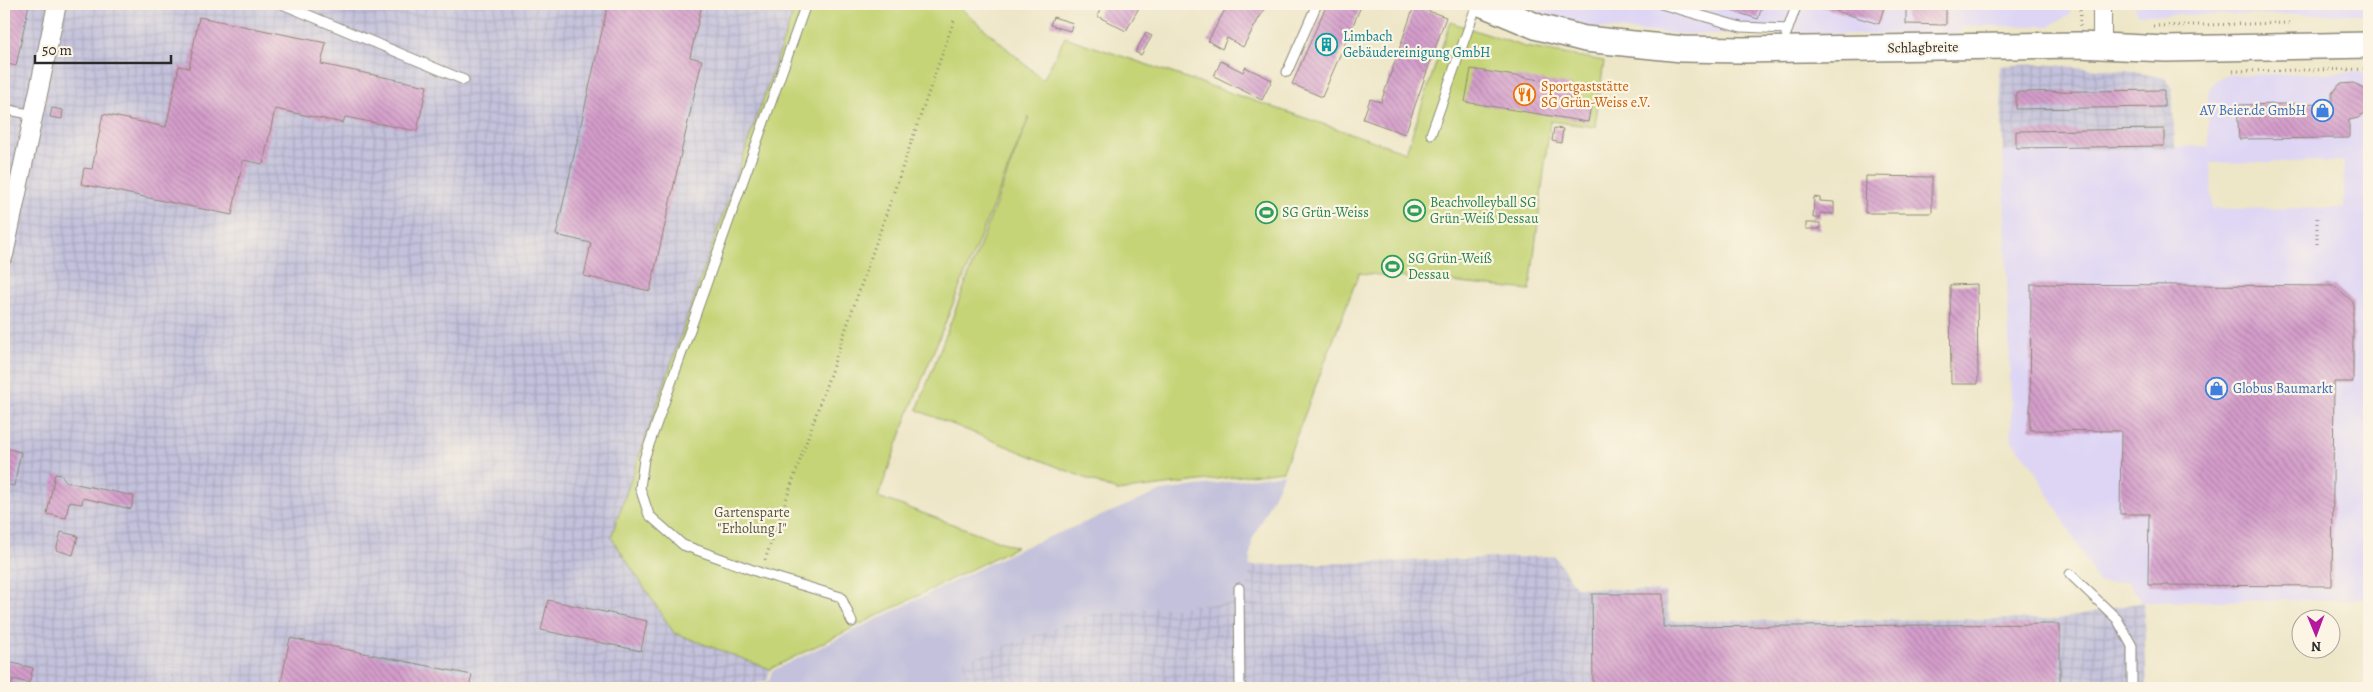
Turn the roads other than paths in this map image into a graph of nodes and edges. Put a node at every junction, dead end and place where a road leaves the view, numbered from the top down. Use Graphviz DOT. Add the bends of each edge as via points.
graph roads {
  1 [pos="57,4"];
  2 [pos="282,4"];
  3 [pos="806,4"];
  4 [pos="1317,4"];
  5 [pos="1477,4"];
  6 [pos="1483,4"];
  7 [pos="1661,4"];
  8 [pos="1797,4"];
  9 [pos="2102,4"];
  10 [pos="1787,39"];
  11 [pos="2369,45"];
  12 [pos="2102,46"];
  13 [pos="1287,72"];
  14 [pos="464,80"];
  15 [pos="4,109"];
  16 [pos="34,115"];
  17 [pos="1431,134"];
  18 [pos="4,255"];
  19 [pos="2070,574"];
  20 [pos="1238,588"];
  21 [pos="852,622"];
  22 [pos="1240,688"];
  23 [pos="2132,688"];
  1 -- 16 [label="street"];
  2 -- 14 [label="lane"];
  3 -- 21 [label="lane" via="644,460 640,488 649,515 683,545 841,597"];
  4 -- 13 [label="lane"];
  5 -- 17 [label="lane"];
  6 -- 10 [label="street, Schlagbreite" via="1538,27 1585,40 1682,49"];
  7 -- 10 [label="lane"];
  8 -- 10 [label="lane"];
  9 -- 12 [label="street"];
  10 -- 12 [label="street, Schlagbreite"];
  11 -- 12 [label="street, Schlagbreite" via="2171,49"];
  15 -- 16 [label="lane"];
  16 -- 18 [label="street"];
  19 -- 23 [label="lane" via="2117,619 2132,646"];
  20 -- 22 [label="lane"];
}
